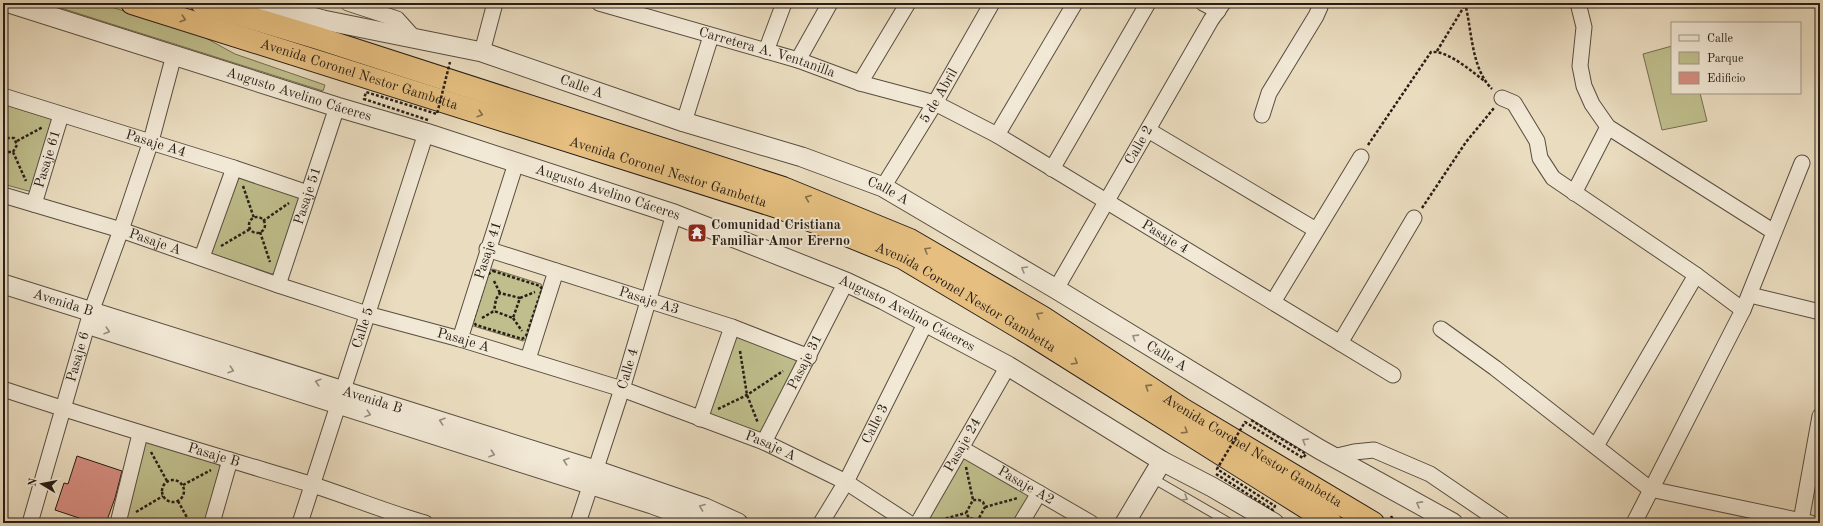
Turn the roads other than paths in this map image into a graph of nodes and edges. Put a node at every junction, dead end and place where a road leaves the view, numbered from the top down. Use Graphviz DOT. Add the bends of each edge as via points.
graph roads {
  1 [pos="9,3"];
  2 [pos="132,3"];
  3 [pos="202,3"];
  4 [pos="262,3"];
  5 [pos="348,3"];
  6 [pos="495,3"];
  7 [pos="599,3"];
  8 [pos="784,3"];
  9 [pos="830,3"];
  10 [pos="908,3"];
  11 [pos="992,3"];
  12 [pos="1075,3"];
  13 [pos="1148,3"];
  14 [pos="1203,3"];
  15 [pos="1319,3"];
  16 [pos="1578,3"];
  17 [pos="1221,7"];
  18 [pos="712,36"];
  19 [pos="414,39"];
  20 [pos="766,51"];
  21 [pos="482,52"];
  22 [pos="174,55"];
  23 [pos="798,60"];
  24 [pos="860,83"];
  25 [pos="3,96"];
  26 [pos="1502,98"];
  27 [pos="935,103"];
  28 [pos="337,106"];
  29 [pos="61,115"];
  30 [pos="1262,115"];
  31 [pos="684,122"];
  32 [pos="427,126"];
  33 [pos="1608,127"];
  34 [pos="1148,130"];
  35 [pos="997,135"];
  36 [pos="151,141"];
  37 [pos="1361,157"];
  38 [pos="1802,162"];
  39 [pos="516,163"];
  40 [pos="234,168"];
  41 [pos="1052,169"];
  42 [pos="883,187"];
  43 [pos="1574,193"];
  44 [pos="3,195"];
  45 [pos="301,196"];
  46 [pos="1107,202"];
  47 [pos="34,204"];
  48 [pos="674,214"];
  49 [pos="1414,218"];
  50 [pos="121,230"];
  51 [pos="1316,230"];
  52 [pos="1774,232"];
  53 [pos="487,249"];
  54 [pos="202,257"];
  55 [pos="556,270"];
  56 [pos="1696,275"];
  57 [pos="846,282"];
  58 [pos="3,284"];
  59 [pos="278,285"];
  60 [pos="1056,289"];
  61 [pos="1750,294"];
  62 [pos="3,298"];
  63 [pos="647,300"];
  64 [pos="1272,302"];
  65 [pos="1743,310"];
  66 [pos="1820,312"];
  67 [pos="367,314"];
  68 [pos="89,318"];
  69 [pos="926,322"];
  70 [pos="732,327"];
  71 [pos="1441,329"];
  72 [pos="460,339"];
  73 [pos="1340,343"];
  74 [pos="809,357"];
  75 [pos="528,359"];
  76 [pos="1008,366"];
  77 [pos="1393,375"];
  78 [pos="3,389"];
  79 [pos="622,390"];
  80 [pos="341,397"];
  81 [pos="62,409"];
  82 [pos="706,415"];
  83 [pos="1820,416"];
  84 [pos="140,434"];
  85 [pos="764,442"];
  86 [pos="1596,446"];
  87 [pos="961,448"];
  88 [pos="1333,457"];
  89 [pos="1162,461"];
  90 [pos="223,464"];
  91 [pos="593,478"];
  92 [pos="1152,478"];
  93 [pos="846,482"];
  94 [pos="312,485"];
  95 [pos="1650,489"];
  96 [pos="1039,493"];
  97 [pos="388,518"];
  98 [pos="122,520"];
  99 [pos="1806,522"];
  100 [pos="30,523"];
  101 [pos="212,523"];
  102 [pos="300,523"];
  103 [pos="425,523"];
  104 [pos="578,523"];
  105 [pos="704,523"];
  106 [pos="738,523"];
  107 [pos="821,523"];
  108 [pos="909,523"];
  109 [pos="918,523"];
  110 [pos="1021,523"];
  111 [pos="1091,523"];
  112 [pos="1125,523"];
  113 [pos="1230,523"];
  114 [pos="1274,523"];
  115 [pos="1331,523"];
  116 [pos="1373,523"];
  117 [pos="1453,523"];
  118 [pos="1502,523"];
  119 [pos="1634,523"];
  1 -- 22 [label="street, Augusto Avelino Cáceres"];
  2 -- 115 [label="highway, Avenida Coronel Nestor Gambetta, one-way" via="778,207 903,258 1032,335"];
  116 -- 3 [label="highway, Avenida Coronel Nestor Gambetta, one-way" via="1182,409 1042,317 910,240 783,188"];
  4 -- 19 [label="street, Calle A" via="323,20"];
  5 -- 19 [label="street" via="397,19"];
  6 -- 21 [label="street"];
  7 -- 18 [label="street, Carretera A. Ventanilla"];
  8 -- 20 [label="street"];
  9 -- 23 [label="street"];
  10 -- 24 [label="street"];
  11 -- 27 [label="street, 5 de Abril"];
  12 -- 35 [label="street"];
  13 -- 41 [label="street"];
  14 -- 17 [label="street"];
  15 -- 30 [label="street" via="1316,16 1269,93"];
  16 -- 33 [label="street" via="1584,27 1580,66 1584,86 1592,104"];
  17 -- 34 [label="street, Calle 2"];
  18 -- 20 [label="street, Carretera A. Ventanilla"];
  18 -- 31 [label="street"];
  19 -- 21 [label="street, Calle A"];
  20 -- 23 [label="street, Carretera A. Ventanilla"];
  21 -- 31 [label="street, Calle A"];
  22 -- 28 [label="street, Augusto Avelino Cáceres"];
  22 -- 36 [label="street, Pasaje 6"];
  23 -- 24 [label="street, Carretera A. Ventanilla"];
  24 -- 27 [label="street, Carretera A. Ventanilla"];
  25 -- 29 [label="street, Pasaje A4"];
  26 -- 43 [label="street" via="1514,103 1537,141 1540,158 1553,178"];
  27 -- 35 [label="street, Pasaje 4"];
  27 -- 42 [label="street, 5 de Abril"];
  28 -- 32 [label="street, Augusto Avelino Cáceres"];
  28 -- 45 [label="street, Pasaje 51"];
  29 -- 36 [label="street, Pasaje A4"];
  29 -- 47 [label="street, Pasaje 61"];
  31 -- 42 [label="street, Calle A" via="802,157"];
  32 -- 39 [label="street, Augusto Avelino Cáceres"];
  32 -- 67 [label="street, Calle 5"];
  33 -- 43 [label="street"];
  33 -- 52 [label="street"];
  34 -- 46 [label="street, Calle 2"];
  34 -- 51 [label="street"];
  35 -- 41 [label="street, Pasaje 4"];
  36 -- 40 [label="street, Pasaje A4"];
  36 -- 50 [label="street, Pasaje 6"];
  37 -- 51 [label="street"];
  38 -- 52 [label="street"];
  39 -- 48 [label="street, Augusto Avelino Cáceres"];
  39 -- 53 [label="street, Pasaje 41"];
  40 -- 45 [label="street, Pasaje A4"];
  40 -- 54 [label="street"];
  41 -- 46 [label="street, Pasaje 4"];
  60 -- 42 [label="street, Calle A, one-way"];
  43 -- 56 [label="street"];
  44 -- 47 [label="street, Pasaje A"];
  45 -- 59 [label="street, Pasaje 51"];
  46 -- 60 [label="street, Calle 2"];
  46 -- 64 [label="street, Pasaje 4"];
  47 -- 50 [label="street, Pasaje A"];
  48 -- 57 [label="street, Augusto Avelino Cáceres"];
  48 -- 63 [label="street, Calle 4"];
  49 -- 73 [label="street"];
  50 -- 54 [label="street, Pasaje A"];
  50 -- 68 [label="street, Pasaje 6"];
  51 -- 64 [label="street"];
  52 -- 61 [label="street"];
  53 -- 55 [label="street, Pasaje A3"];
  53 -- 72 [label="street, Pasaje 41"];
  54 -- 59 [label="street, Pasaje A"];
  55 -- 63 [label="street, Pasaje A3"];
  55 -- 75 [label="street"];
  56 -- 65 [label="street"];
  56 -- 86 [label="street"];
  57 -- 69 [label="street, Augusto Avelino Cáceres"];
  57 -- 74 [label="street, Pasaje 31"];
  58 -- 68 [label="street, Avenida B"];
  59 -- 67 [label="street, Pasaje A"];
  88 -- 60 [label="street, Calle A, one-way"];
  61 -- 65 [label="street"];
  61 -- 66 [label="street"];
  62 -- 68 [label="street, Avenida B"];
  63 -- 70 [label="street, Pasaje A3"];
  63 -- 79 [label="street, Calle 4"];
  64 -- 73 [label="street, Pasaje 4"];
  65 -- 95 [label="street"];
  67 -- 72 [label="street, Pasaje A"];
  67 -- 80 [label="street, Calle 5"];
  68 -- 80 [label="street, Avenida B"];
  68 -- 81 [label="street, Pasaje 6"];
  69 -- 76 [label="street, Augusto Avelino Cáceres"];
  69 -- 93 [label="street, Calle 3"];
  70 -- 74 [label="street, Pasaje A3"];
  70 -- 82 [label="street"];
  71 -- 86 [label="street"];
  72 -- 75 [label="street, Pasaje A"];
  73 -- 77 [label="street, Pasaje 4"];
  74 -- 85 [label="street, Pasaje 31"];
  75 -- 79 [label="street, Pasaje A"];
  76 -- 87 [label="street, Pasaje 24"];
  76 -- 89 [label="street, Augusto Avelino Cáceres"];
  78 -- 81 [label="street, Pasaje B"];
  79 -- 82 [label="street, Pasaje A"];
  79 -- 91 [label="street, Calle 4"];
  80 -- 91 [label="street, Avenida B"];
  80 -- 94 [label="street, Calle 5"];
  81 -- 84 [label="street, Pasaje B"];
  81 -- 100 [label="street, Pasaje 6"];
  82 -- 85 [label="street, Pasaje A"];
  83 -- 99 [label="street"];
  84 -- 90 [label="street, Pasaje B"];
  84 -- 98 [label="street"];
  85 -- 93 [label="street, Pasaje A"];
  86 -- 95 [label="street"];
  87 -- 96 [label="street, Pasaje A2"];
  87 -- 109 [label="street, Pasaje 24"];
  117 -- 88 [label="street, Calle A, one-way"];
  88 -- 118 [label="street" via="1374,450 1430,474"];
  89 -- 92 [label="street"];
  89 -- 114 [label="street, Augusto Avelino Cáceres"];
  90 -- 94 [label="street, Pasaje B"];
  90 -- 101 [label="street"];
  91 -- 104 [label="street, Calle 4"];
  91 -- 105 [label="street, Avenida B"];
  106 -- 91 [label="street, Avenida B, one-way" via="705,508"];
  92 -- 112 [label="street"];
  92 -- 113 [label="lane, one-way"];
  93 -- 107 [label="street, Calle 3"];
  93 -- 108 [label="street, Pasaje A"];
  94 -- 97 [label="street, Pasaje B"];
  94 -- 102 [label="street, Calle 5"];
  95 -- 99 [label="street"];
  95 -- 119 [label="street"];
  96 -- 110 [label="street"];
  96 -- 111 [label="street, Pasaje A2"];
  97 -- 103 [label="street, Pasaje B"];
}
